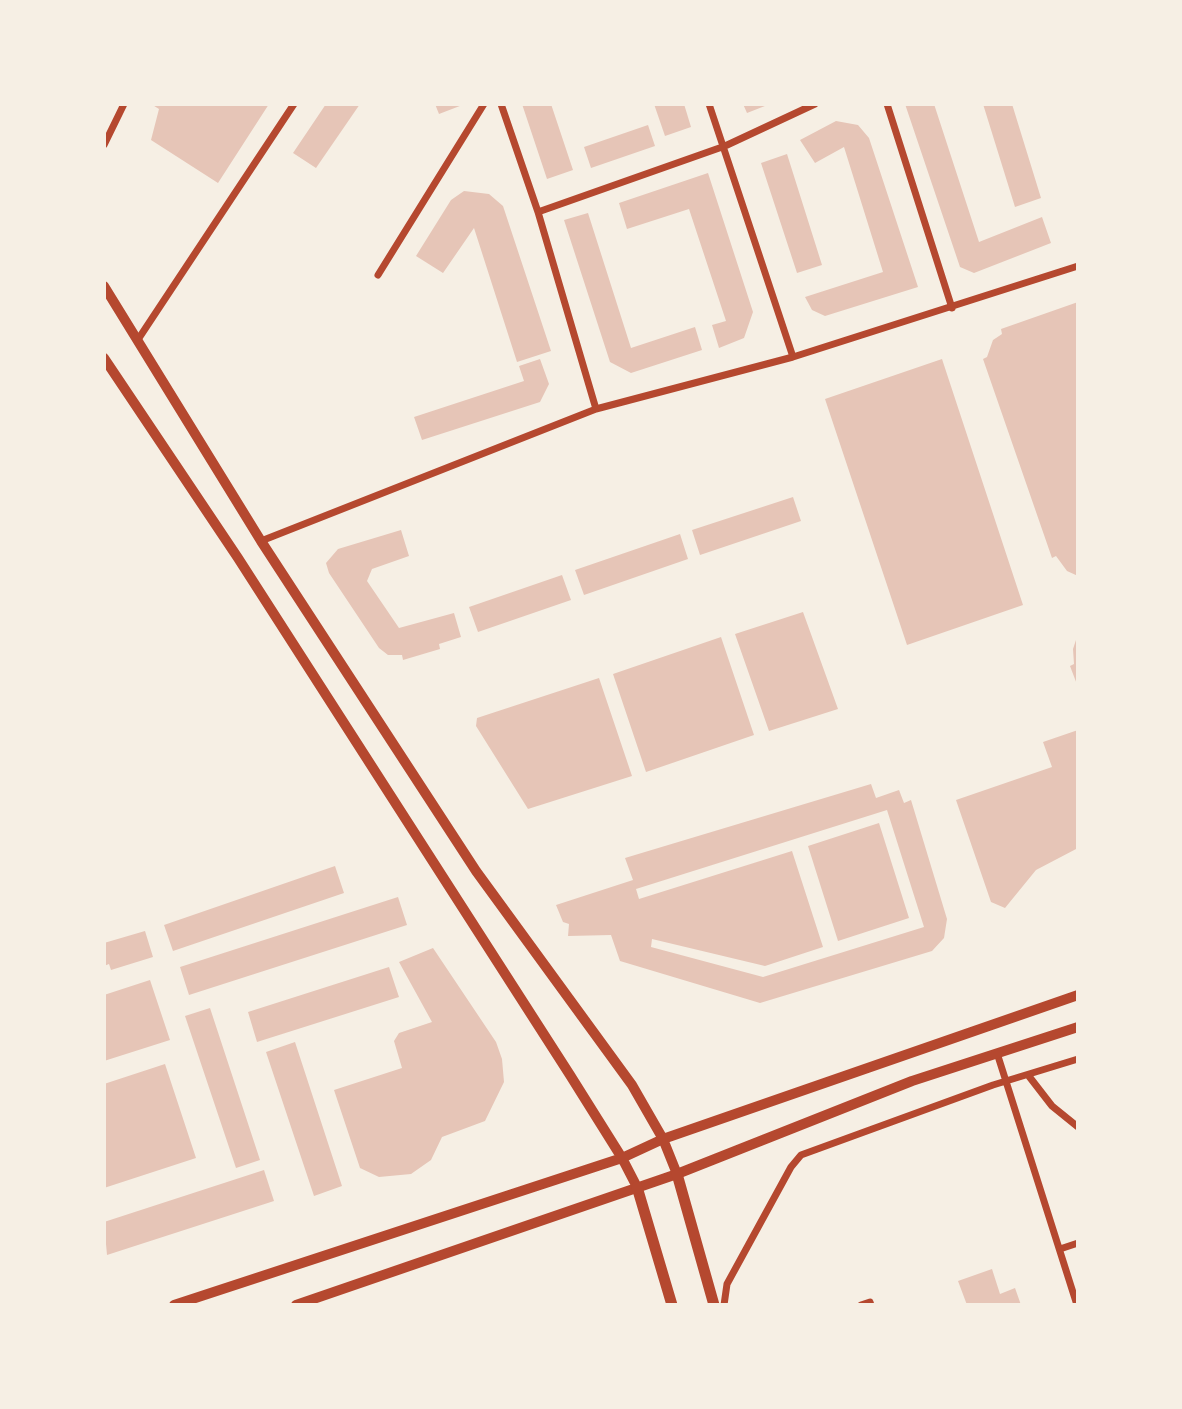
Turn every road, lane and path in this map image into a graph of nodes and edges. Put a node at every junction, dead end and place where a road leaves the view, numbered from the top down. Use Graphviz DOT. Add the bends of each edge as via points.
graph roads {
  1 [pos="124,104"];
  2 [pos="294,104"];
  3 [pos="484,104"];
  4 [pos="501,104"];
  5 [pos="709,104"];
  6 [pos="815,104"];
  7 [pos="887,104"];
  8 [pos="104,145"];
  9 [pos="725,146"];
  10 [pos="538,212"];
  11 [pos="1078,266"];
  12 [pos="378,275"];
  13 [pos="104,286"];
  14 [pos="952,308"];
  15 [pos="139,338"];
  16 [pos="793,357"];
  17 [pos="104,358"];
  18 [pos="596,409"];
  19 [pos="261,541"];
  20 [pos="1078,995"];
  21 [pos="1078,1027"];
  22 [pos="997,1053"];
  23 [pos="1078,1059"];
  24 [pos="1028,1075"];
  25 [pos="1006,1081"];
  26 [pos="1078,1127"];
  27 [pos="663,1139"];
  28 [pos="622,1158"];
  29 [pos="677,1174"];
  30 [pos="637,1187"];
  31 [pos="1078,1243"];
  32 [pos="1060,1249"];
  33 [pos="174,1305"];
  34 [pos="296,1305"];
  35 [pos="672,1305"];
  36 [pos="714,1305"];
  37 [pos="724,1305"];
  38 [pos="861,1305"];
  39 [pos="871,1305"];
  40 [pos="1077,1305"];
  1 -- 8 [label="street"];
  2 -- 15 [label="street"];
  3 -- 12 [label="street"];
  4 -- 10 [label="street"];
  5 -- 9 [label="street"];
  6 -- 9 [label="street"];
  7 -- 14 [label="street"];
  9 -- 10 [label="street"];
  9 -- 16 [label="street"];
  10 -- 18 [label="street"];
  11 -- 14 [label="street"];
  13 -- 15 [label="main road"];
  14 -- 16 [label="street"];
  15 -- 19 [label="main road"];
  16 -- 18 [label="street"];
  17 -- 28 [label="main road" via="247,571"];
  18 -- 19 [label="street"];
  19 -- 27 [label="main road" via="476,871 632,1085"];
  20 -- 27 [label="main road"];
  21 -- 22 [label="main road"];
  22 -- 25 [label="street"];
  22 -- 29 [label="main road"];
  23 -- 24 [label="street"];
  24 -- 25 [label="street"];
  24 -- 26 [label="street" via="1052,1106"];
  25 -- 32 [label="street"];
  25 -- 37 [label="street" via="801,1155 727,1284"];
  27 -- 28 [label="main road"];
  27 -- 29 [label="main road"];
  28 -- 30 [label="main road"];
  28 -- 33 [label="main road"];
  29 -- 30 [label="main road"];
  29 -- 36 [label="main road"];
  30 -- 34 [label="main road"];
  30 -- 35 [label="main road"];
  31 -- 32 [label="street"];
  32 -- 40 [label="street"];
  38 -- 39 [label="street"];
}
